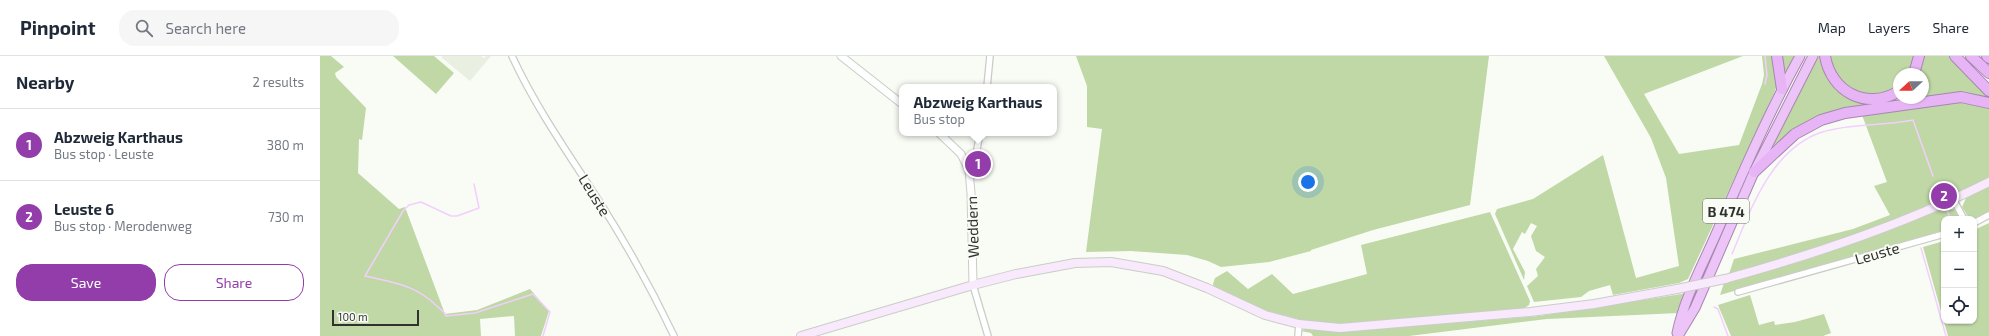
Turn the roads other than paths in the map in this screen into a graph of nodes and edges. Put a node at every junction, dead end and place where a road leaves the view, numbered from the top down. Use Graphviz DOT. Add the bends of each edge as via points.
graph roads {
  1 [pos="512,56"];
  2 [pos="841,56"];
  3 [pos="990,56"];
  4 [pos="1777,56"];
  5 [pos="1800,56"];
  6 [pos="1813,56"];
  7 [pos="1825,56"];
  8 [pos="1919,56"];
  9 [pos="1955,56"];
  10 [pos="1971,56"];
  11 [pos="1987,56"];
  12 [pos="1989,58"];
  13 [pos="1916,68"];
  14 [pos="1989,73"];
  15 [pos="987,84"];
  16 [pos="1782,89"];
  17 [pos="1989,91"];
  18 [pos="1893,94"];
  19 [pos="899,102"];
  20 [pos="1989,103"];
  21 [pos="942,136"];
  22 [pos="979,136"];
  23 [pos="969,170"];
  24 [pos="1754,172"];
  25 [pos="1989,182"];
  26 [pos="1953,199"];
  27 [pos="1989,215"];
  28 [pos="1962,216"];
  29 [pos="1977,221"];
  30 [pos="1941,235"];
  31 [pos="973,285"];
  32 [pos="1738,292"];
  33 [pos="1299,324"];
  34 [pos="674,336"];
  35 [pos="801,336"];
  36 [pos="988,336"];
  37 [pos="1298,336"];
  38 [pos="1677,336"];
  1 -- 34 [label="street, Leuste" via="535,103 652,289"];
  2 -- 19 [label="street"];
  3 -- 15 [label="street"];
  4 -- 16 [label="highway"];
  5 -- 16 [label="highway, B 474"];
  6 -- 24 [label="highway, B 474"];
  7 -- 18 [label="highway" via="1828,71 1844,90 1858,97 1872,99 1885,98"];
  8 -- 13 [label="highway"];
  9 -- 17 [label="highway"];
  10 -- 14 [label="highway"];
  11 -- 12 [label="highway"];
  16 -- 38 [label="highway, B 474" via="1685,306"];
  20 -- 24 [label="highway" via="1961,97 1845,113 1821,120 1795,134"];
  21 -- 23 [label="street, Weddern" via="960,154"];
  22 -- 23 [label="street"];
  23 -- 31 [label="street, Weddern"];
  24 -- 38 [label="highway, B 474" via="1695,308"];
  25 -- 26 [label="main road"];
  26 -- 28 [label="street"];
  26 -- 33 [label="main road, bridge" via="1862,236 1798,258 1725,279 1677,289 1564,308 1418,323 1340,328"];
  27 -- 29 [label="street"];
  30 -- 32 [label="street, Leuste"];
  31 -- 33 [label="main road" via="1056,266 1110,262 1163,271 1265,315"];
  31 -- 35 [label="main road"];
  31 -- 36 [label="street"];
  33 -- 37 [label="street"];
}
